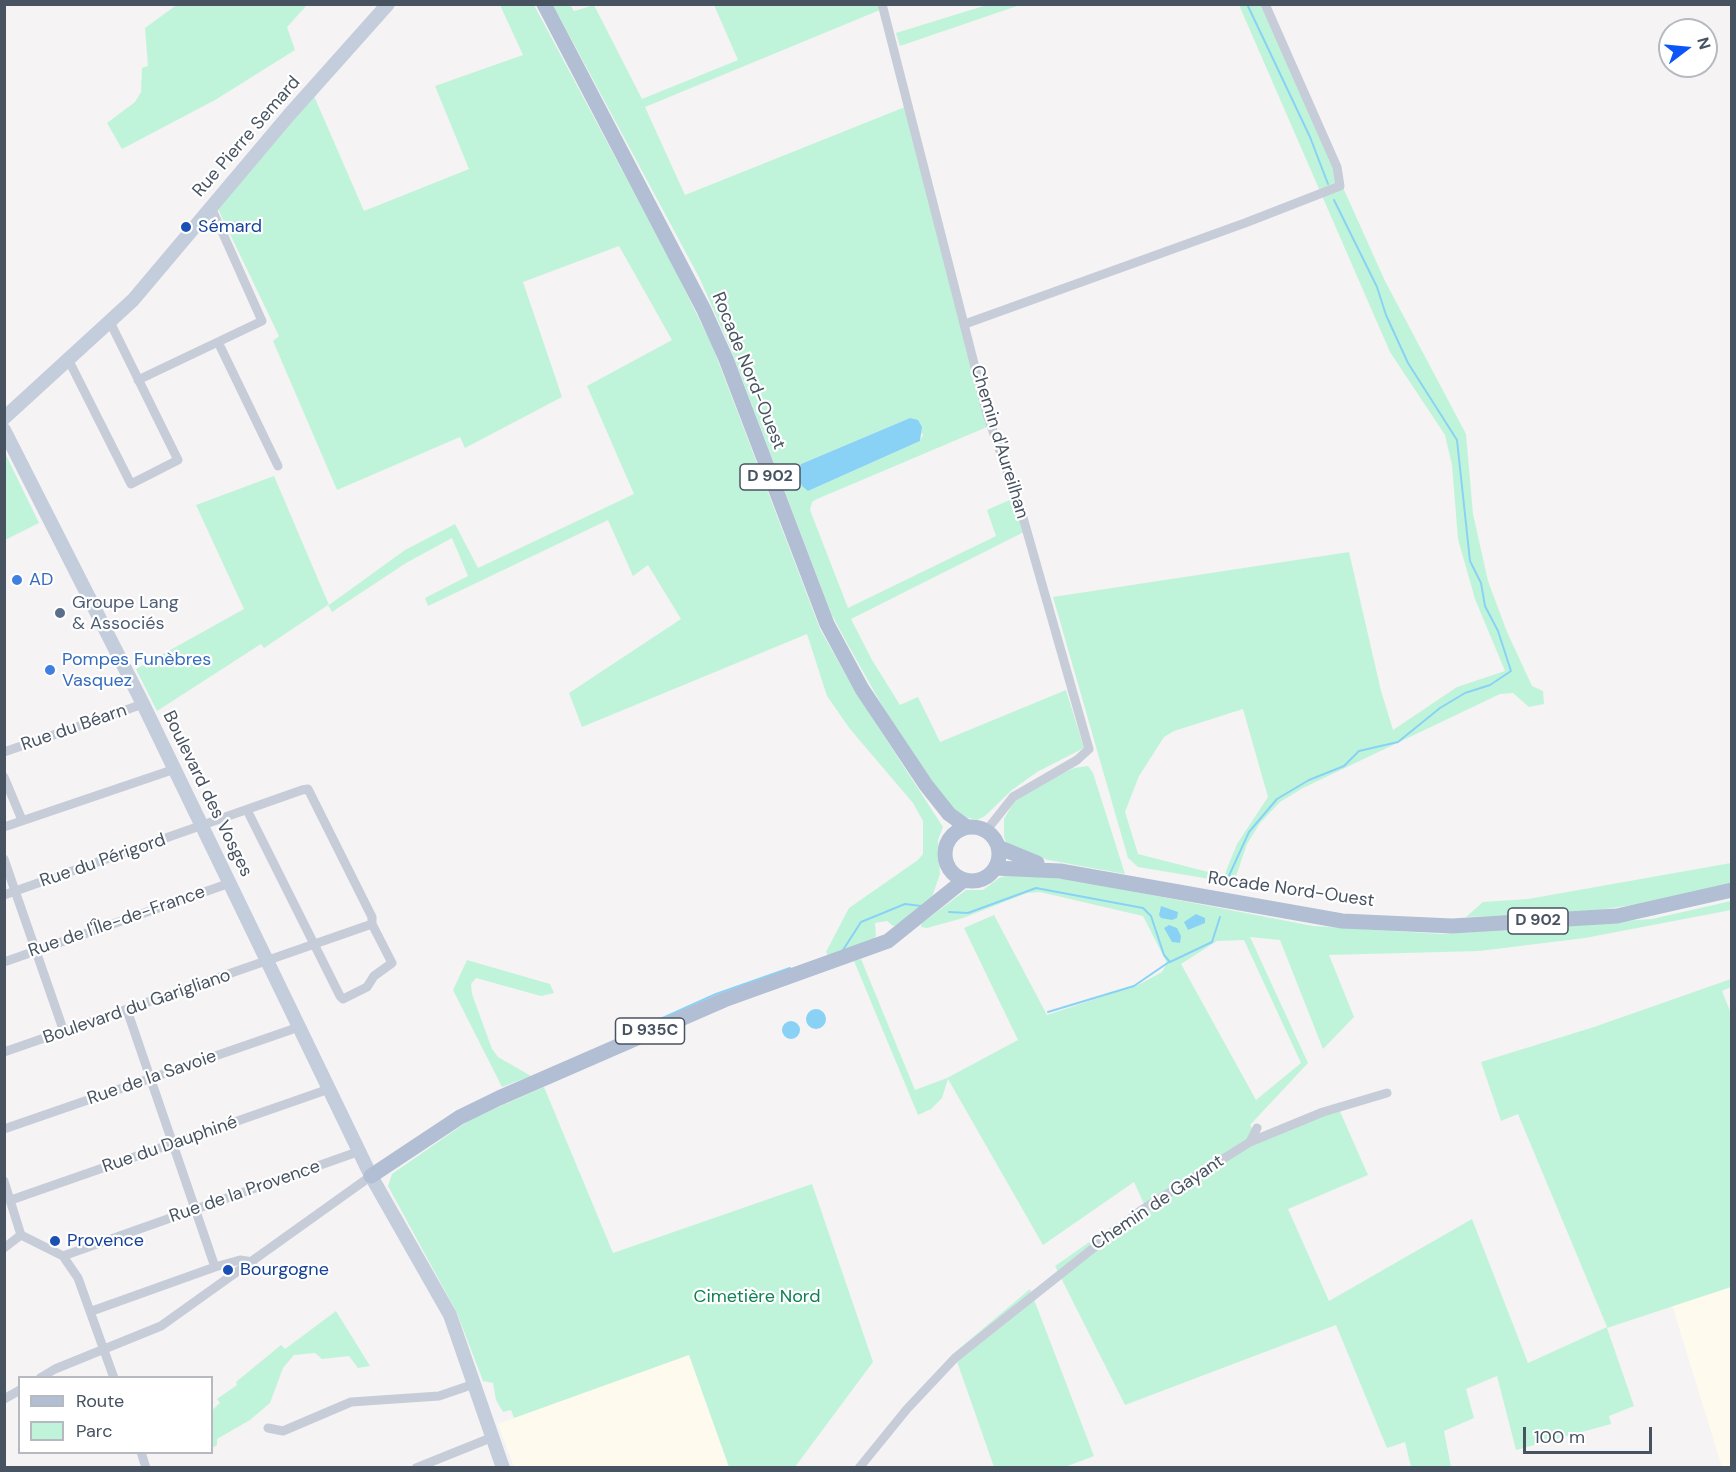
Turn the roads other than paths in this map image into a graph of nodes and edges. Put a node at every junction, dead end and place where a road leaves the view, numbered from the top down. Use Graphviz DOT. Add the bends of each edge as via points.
graph roads {
  1 [pos="388,4"];
  2 [pos="544,4"];
  3 [pos="882,4"];
  4 [pos="1265,4"];
  5 [pos="212,207"];
  6 [pos="110,322"];
  7 [pos="965,324"];
  8 [pos="218,342"];
  9 [pos="69,361"];
  10 [pos="138,380"];
  11 [pos="4,418"];
  12 [pos="4,430"];
  13 [pos="278,466"];
  14 [pos="142,704"];
  15 [pos="4,752"];
  16 [pos="175,769"];
  17 [pos="4,777"];
  18 [pos="926,785"];
  19 [pos="247,810"];
  20 [pos="22,820"];
  21 [pos="4,827"];
  22 [pos="967,827"];
  23 [pos="202,828"];
  24 [pos="986,831"];
  25 [pos="948,839"];
  26 [pos="998,847"];
  27 [pos="4,859"];
  28 [pos="995,868"];
  29 [pos="948,869"];
  30 [pos="1060,871"];
  31 [pos="964,880"];
  32 [pos="230,883"];
  33 [pos="1731,890"];
  34 [pos="15,891"];
  35 [pos="4,896"];
  36 [pos="935,903"];
  37 [pos="372,924"];
  38 [pos="314,945"];
  39 [pos="36,951"];
  40 [pos="269,961"];
  41 [pos="4,962"];
  42 [pos="127,1010"];
  43 [pos="299,1027"];
  44 [pos="64,1032"];
  45 [pos="4,1052"];
  46 [pos="150,1079"];
  47 [pos="329,1089"];
  48 [pos="1388,1093"];
  49 [pos="1257,1128"];
  50 [pos="4,1129"];
  51 [pos="1250,1142"];
  52 [pos="173,1145"];
  53 [pos="360,1151"];
  54 [pos="371,1176"];
  55 [pos="4,1181"];
  56 [pos="11,1200"];
  57 [pos="195,1209"];
  58 [pos="21,1235"];
  59 [pos="4,1248"];
  60 [pos="63,1256"];
  61 [pos="253,1262"];
  62 [pos="215,1267"];
  63 [pos="92,1311"];
  64 [pos="104,1349"];
  65 [pos="42,1376"];
  66 [pos="114,1376"];
  67 [pos="474,1384"];
  68 [pos="18,1391"];
  69 [pos="4,1399"];
  70 [pos="268,1428"];
  71 [pos="493,1437"];
  72 [pos="416,1467"];
  73 [pos="503,1467"];
  74 [pos="859,1467"];
  1 -- 5 [label="main road, Rue Pierre Semard"];
  2 -- 18 [label="main road, Rocade Nord-Ouest / D 902" via="704,310 827,624 862,689"];
  3 -- 7 [label="street, Chemin d'Aureilhan"];
  4 -- 7 [label="street" via="1337,167 1340,186"];
  5 -- 6 [label="main road, Rue Pierre Semard"];
  5 -- 8 [label="street" via="262,321"];
  6 -- 9 [label="main road, Rue Pierre Semard"];
  6 -- 10 [label="street"];
  7 -- 24 [label="street, Chemin d'Aureilhan" via="987,414 1022,514 1089,749 1013,797"];
  8 -- 10 [label="street"];
  8 -- 13 [label="street"];
  9 -- 10 [label="street" via="131,484 178,460"];
  9 -- 11 [label="main road, Rue Pierre Semard"];
  12 -- 14 [label="main road, Boulevard des Vosges"];
  14 -- 15 [label="street, Rue du Béarn"];
  14 -- 16 [label="main road, Boulevard des Vosges"];
  16 -- 20 [label="street"];
  16 -- 23 [label="main road, Boulevard des Vosges"];
  17 -- 20 [label="street"];
  18 -- 22 [label="main road, Rocade Nord-Ouest / D 902" via="949,814"];
  18 -- 25 [label="main road, Rocade Nord-Ouest / D 902"];
  19 -- 23 [label="street, Rue du Périgord"];
  19 -- 37 [label="street, Rue du Périgord" via="308,789"];
  19 -- 38 [label="street"];
  20 -- 21 [label="street"];
  22 -- 24 [label="main road"];
  22 -- 25 [label="main road"];
  23 -- 32 [label="main road, Boulevard des Vosges"];
  23 -- 34 [label="street, Rue du Périgord"];
  24 -- 26 [label="main road"];
  25 -- 29 [label="main road" via="944,854"];
  26 -- 28 [label="main road"];
  26 -- 30 [label="main road, Rocade Nord-Ouest / D 902"];
  27 -- 34 [label="street"];
  28 -- 30 [label="main road, Rocade Nord-Ouest / D 902"];
  28 -- 31 [label="main road" via="982,880"];
  29 -- 31 [label="main road"];
  29 -- 36 [label="main road"];
  30 -- 33 [label="main road, Rocade Nord-Ouest / D 902" via="1342,921 1452,926 1617,916"];
  31 -- 36 [label="main road, D 935C"];
  32 -- 39 [label="street, Rue de l'Île-de-France"];
  32 -- 40 [label="main road, Boulevard des Vosges"];
  34 -- 35 [label="street, Rue du Périgord"];
  34 -- 39 [label="street"];
  36 -- 54 [label="main road, D 935C" via="888,941 724,1000 460,1117"];
  37 -- 38 [label="street, Boulevard du Garigliano"];
  37 -- 38 [label="street" via="391,966 374,976 367,987 343,999"];
  38 -- 40 [label="street, Boulevard du Garigliano"];
  39 -- 41 [label="street, Rue de l'Île-de-France"];
  39 -- 44 [label="street"];
  40 -- 42 [label="street, Boulevard du Garigliano"];
  40 -- 43 [label="main road, Boulevard des Vosges"];
  42 -- 44 [label="street, Boulevard du Garigliano"];
  42 -- 46 [label="street"];
  43 -- 46 [label="street, Rue de la Savoie"];
  43 -- 47 [label="main road, Boulevard des Vosges"];
  44 -- 45 [label="street, Boulevard du Garigliano"];
  46 -- 50 [label="street, Rue de la Savoie"];
  46 -- 52 [label="street"];
  47 -- 52 [label="street, Rue du Dauphiné"];
  47 -- 53 [label="main road, Boulevard des Vosges"];
  48 -- 51 [label="street, Chemin de Gayant" via="1323,1112"];
  49 -- 51 [label="street"];
  51 -- 74 [label="street, Chemin de Gayant" via="1116,1228 955,1358"];
  52 -- 56 [label="street, Rue du Dauphiné"];
  52 -- 57 [label="street"];
  53 -- 54 [label="main road, Boulevard des Vosges"];
  53 -- 57 [label="street, Rue de la Provence"];
  54 -- 61 [label="street"];
  54 -- 67 [label="main road, Boulevard des Vosges" via="450,1315"];
  55 -- 56 [label="street"];
  56 -- 58 [label="street"];
  57 -- 60 [label="street, Rue de la Provence"];
  57 -- 62 [label="street"];
  58 -- 59 [label="street"];
  58 -- 60 [label="street"];
  60 -- 63 [label="street" via="78,1278"];
  61 -- 62 [label="street" via="240,1260"];
  61 -- 64 [label="street" via="161,1326"];
  62 -- 63 [label="street"];
  63 -- 64 [label="street"];
  64 -- 65 [label="street"];
  64 -- 66 [label="street"];
  67 -- 70 [label="street" via="439,1396 351,1402 282,1431"];
  67 -- 71 [label="main road, Boulevard des Vosges"];
  68 -- 69 [label="street"];
  71 -- 72 [label="street"];
  71 -- 73 [label="main road, Boulevard des Vosges"];
}
